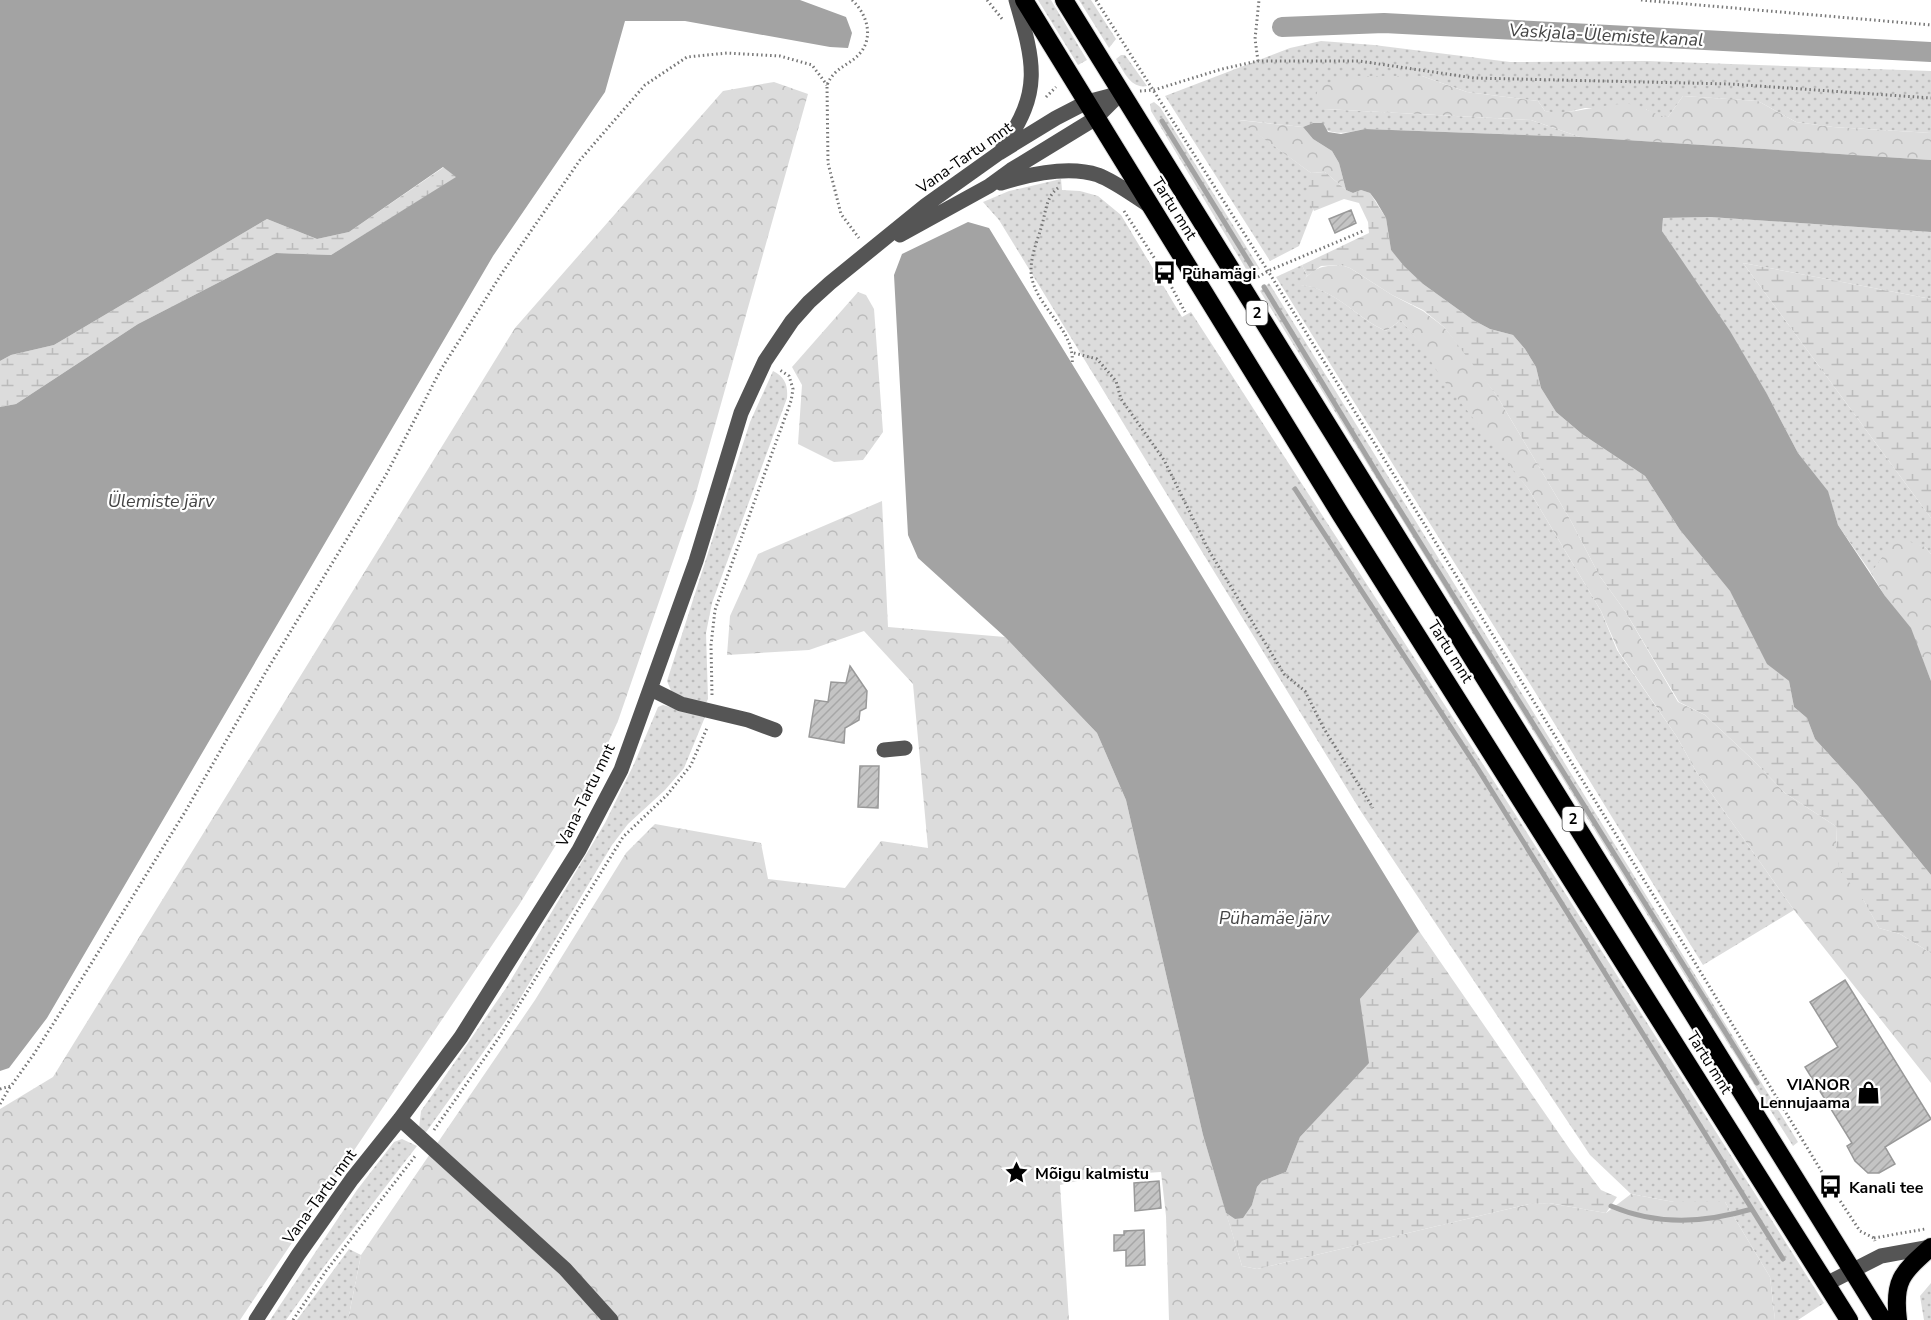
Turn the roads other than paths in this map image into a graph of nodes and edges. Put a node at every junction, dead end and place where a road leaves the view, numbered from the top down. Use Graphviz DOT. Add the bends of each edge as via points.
graph roads {
  1 [pos="1016,0"];
  2 [pos="1024,0"];
  3 [pos="1064,0"];
  4 [pos="1121,93"];
  5 [pos="1087,102"];
  6 [pos="1096,118"];
  7 [pos="999,153"];
  8 [pos="989,186"];
  9 [pos="1151,206"];
  10 [pos="869,252"];
  11 [pos="651,689"];
  12 [pos="774,730"];
  13 [pos="905,748"];
  14 [pos="884,750"];
  15 [pos="400,1119"];
  16 [pos="1931,1247"];
  17 [pos="1853,1269"];
  18 [pos="1826,1284"];
  19 [pos="256,1320"];
  20 [pos="611,1320"];
  21 [pos="1849,1320"];
  22 [pos="1884,1320"];
  23 [pos="1898,1320"];
  1 -- 7 [label="street" via="1031,52 1032,80 1021,119"];
  2 -- 5 [label="highway, Tartu mnt / 2"];
  3 -- 4 [label="highway, Tartu mnt / 2"];
  4 -- 5 [label="street, Vana-Tartu mnt"];
  4 -- 6 [label="street, Vana-Tartu mnt"];
  4 -- 17 [label="highway, Tartu mnt / 2"];
  5 -- 6 [label="highway, Tartu mnt / 2"];
  5 -- 7 [label="street, Vana-Tartu mnt"];
  6 -- 8 [label="street, Vana-Tartu mnt"];
  6 -- 9 [label="highway, Tartu mnt / 2"];
  7 -- 10 [label="street, Vana-Tartu mnt"];
  8 -- 9 [label="street" via="1029,176 1074,172 1097,175"];
  8 -- 10 [label="street, Vana-Tartu mnt"];
  9 -- 18 [label="highway, Tartu mnt / 2"];
  10 -- 11 [label="street, Vana-Tartu mnt" via="792,321 751,389"];
  11 -- 12 [label="street" via="681,704"];
  11 -- 15 [label="street, Vana-Tartu mnt" via="621,770 579,850 461,1036"];
  13 -- 14 [label="street"];
  15 -- 19 [label="street, Vana-Tartu mnt" via="352,1179"];
  15 -- 20 [label="street" via="565,1269"];
  16 -- 17 [label="street" via="1881,1256"];
  16 -- 23 [label="highway" via="1899,1283"];
  17 -- 18 [label="street"];
  17 -- 22 [label="highway, Tartu mnt / 2"];
  18 -- 21 [label="highway, Tartu mnt / 2"];
}
